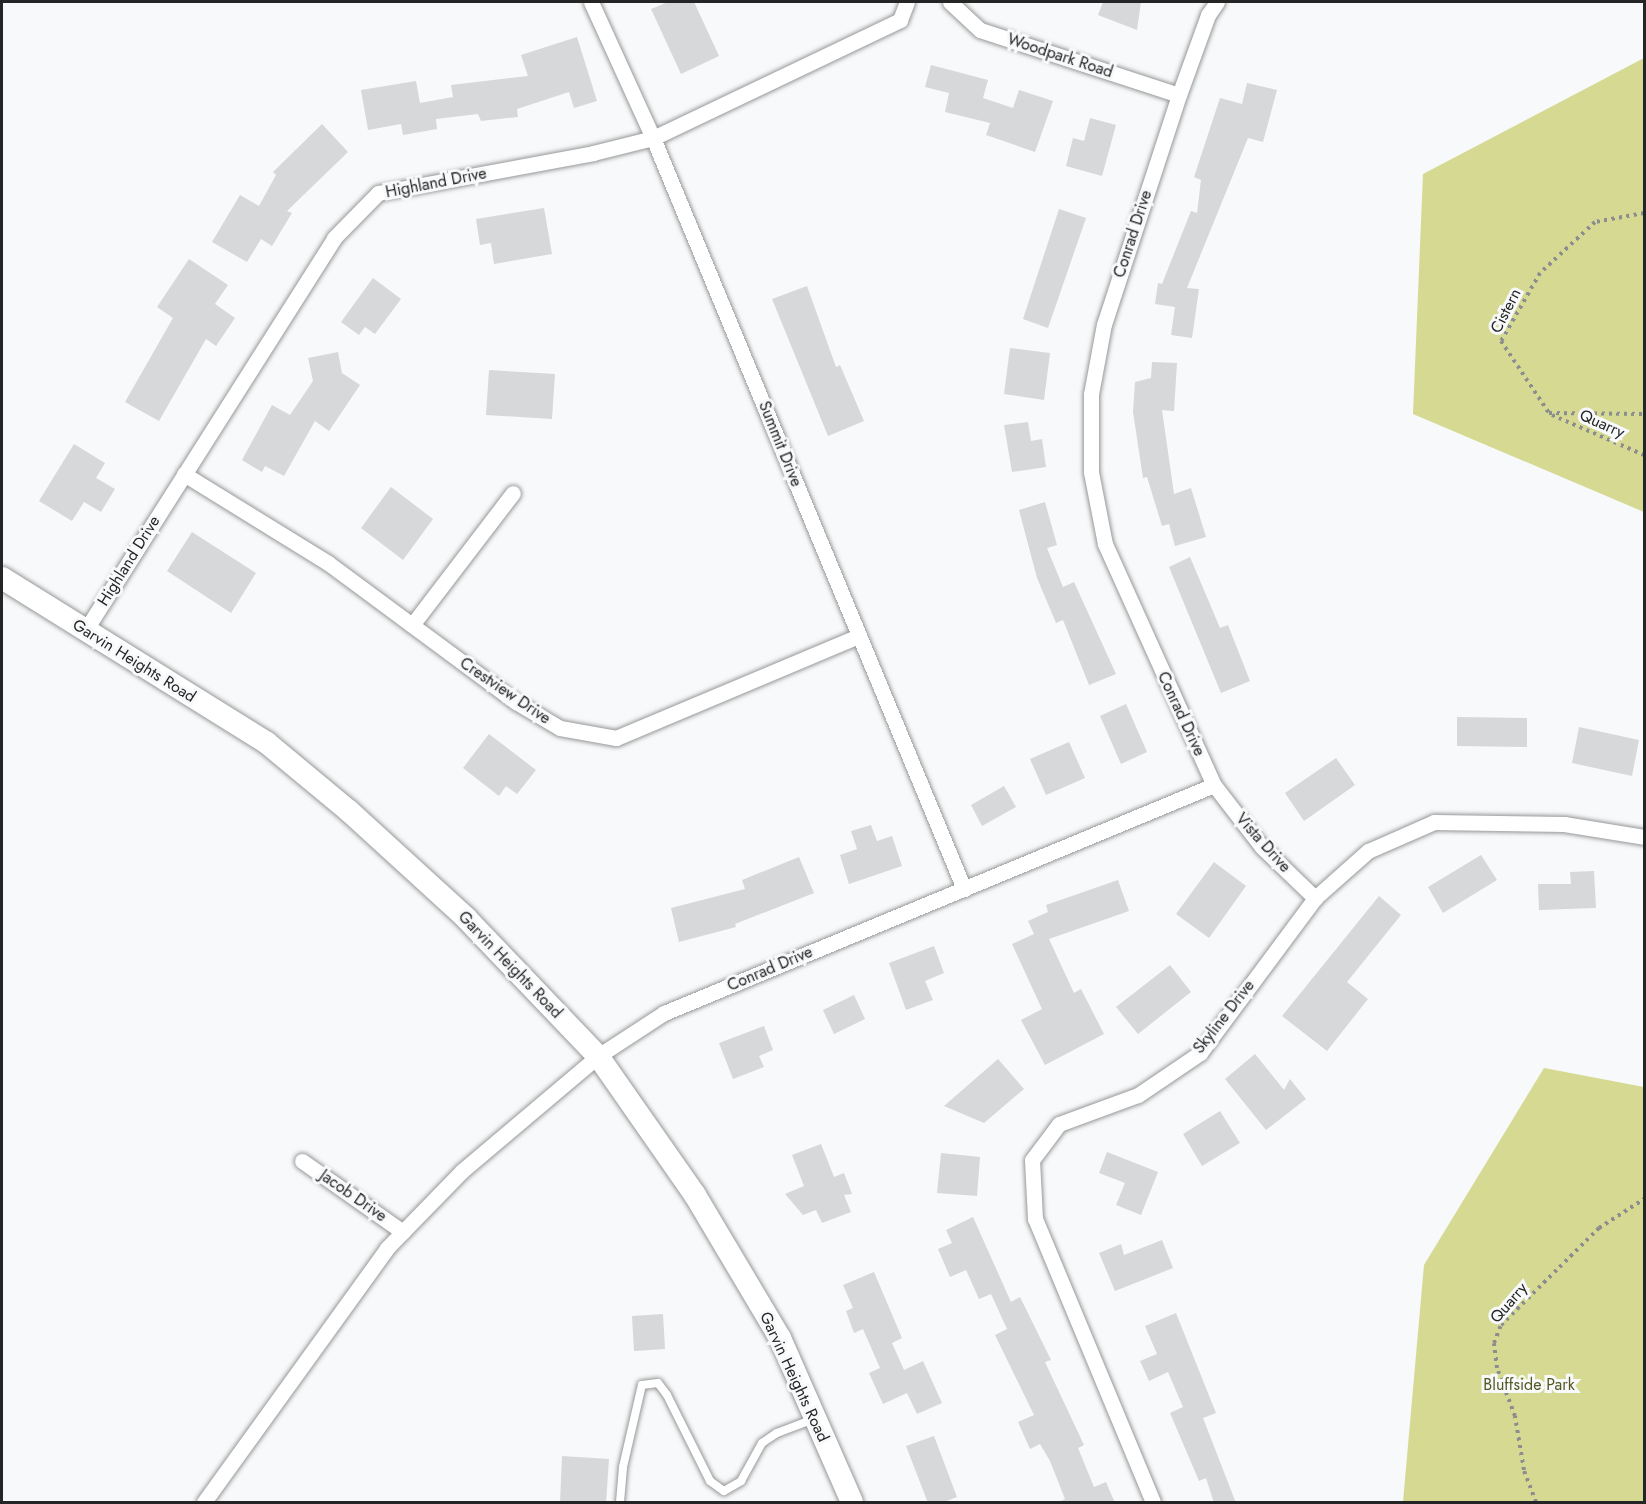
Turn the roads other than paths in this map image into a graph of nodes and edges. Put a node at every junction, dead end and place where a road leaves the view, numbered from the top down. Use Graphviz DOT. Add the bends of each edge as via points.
graph roads {
  1 [pos="591,2"];
  2 [pos="908,2"];
  3 [pos="950,2"];
  4 [pos="1217,2"];
  5 [pos="1179,95"];
  6 [pos="653,138"];
  7 [pos="184,474"];
  8 [pos="513,493"];
  9 [pos="2,578"];
  10 [pos="412,625"];
  11 [pos="85,631"];
  12 [pos="859,636"];
  13 [pos="1214,785"];
  14 [pos="1644,837"];
  15 [pos="964,889"];
  16 [pos="1315,898"];
  17 [pos="598,1056"];
  18 [pos="302,1161"];
  19 [pos="403,1232"];
  20 [pos="815,1419"];
  21 [pos="204,1503"];
  22 [pos="620,1503"];
  23 [pos="852,1503"];
  24 [pos="1153,1503"];
  1 -- 6 [label="street, Summit Drive"];
  2 -- 6 [label="street, Highland Drive" via="900,20"];
  3 -- 5 [label="street, Woodpark Road" via="980,30"];
  4 -- 5 [label="street, Conrad Drive" via="1208,15"];
  5 -- 13 [label="street, Conrad Drive" via="1104,324 1091,394 1091,472 1105,544"];
  6 -- 7 [label="street, Highland Drive" via="378,193 334,238"];
  6 -- 12 [label="street, Summit Drive"];
  7 -- 10 [label="street, Crestview Drive" via="328,563"];
  7 -- 11 [label="street, Highland Drive"];
  8 -- 10 [label="street"];
  9 -- 11 [label="main road, Garvin Heights Road"];
  10 -- 12 [label="street, Crestview Drive" via="516,702 560,728 616,738"];
  11 -- 17 [label="main road, Garvin Heights Road" via="267,743 349,811 466,918"];
  12 -- 15 [label="street, Summit Drive"];
  13 -- 15 [label="street, Conrad Drive"];
  13 -- 16 [label="street, Vista Drive" via="1262,847"];
  14 -- 16 [label="street, Skyline Drive" via="1564,824 1434,822 1368,851"];
  15 -- 17 [label="street, Conrad Drive" via="664,1013"];
  16 -- 24 [label="street, Skyline Drive" via="1200,1053 1138,1095 1059,1124 1032,1160 1035,1219"];
  17 -- 19 [label="street, Conrad Drive" via="462,1172"];
  17 -- 20 [label="main road, Garvin Heights Road" via="695,1194 780,1338"];
  18 -- 19 [label="street, Jacob Drive"];
  19 -- 21 [label="street, Conrad Drive" via="387,1248"];
  20 -- 22 [label="lane" via="768,1438 741,1481 723,1491 710,1481 663,1389 658,1383 642,1385 623,1467"];
  20 -- 23 [label="main road, Garvin Heights Road"];
}
